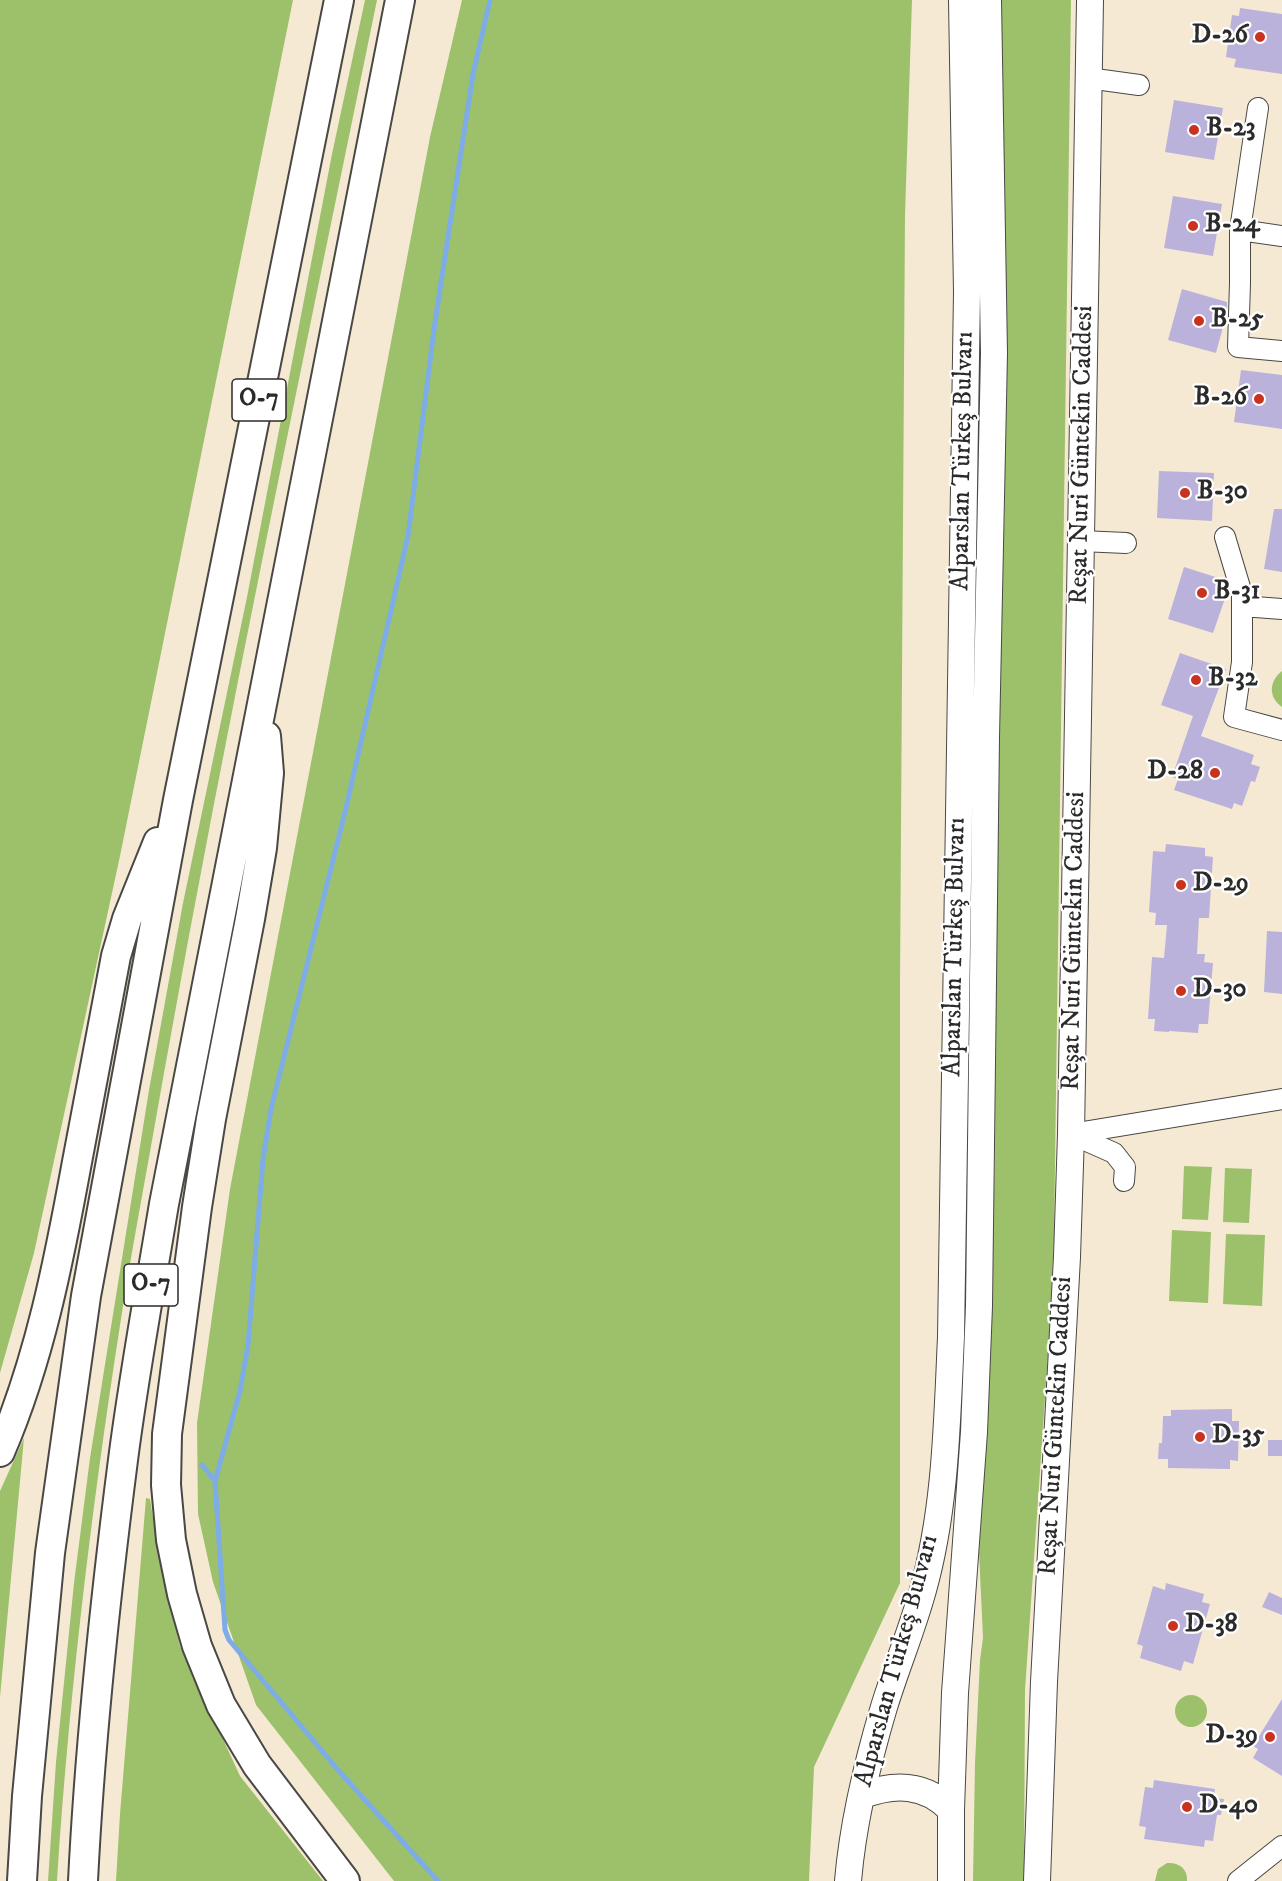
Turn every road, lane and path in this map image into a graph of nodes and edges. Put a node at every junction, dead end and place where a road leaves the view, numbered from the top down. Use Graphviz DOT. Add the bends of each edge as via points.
graph roads {
  1 [pos="339,0"];
  2 [pos="400,0"];
  3 [pos="410,0"];
  4 [pos="962,0"];
  5 [pos="988,0"];
  6 [pos="1090,0"];
  7 [pos="394,31"];
  8 [pos="1088,78"];
  9 [pos="1139,85"];
  10 [pos="1258,108"];
  11 [pos="1239,230"];
  12 [pos="1282,236"];
  13 [pos="1282,351"];
  14 [pos="1225,537"];
  15 [pos="1081,542"];
  16 [pos="1126,543"];
  17 [pos="1242,606"];
  18 [pos="1282,609"];
  19 [pos="264,696"];
  20 [pos="1282,730"];
  21 [pos="178,800"];
  22 [pos="1282,1099"];
  23 [pos="1071,1134"];
  24 [pos="1124,1181"];
  25 [pos="0,1452"];
  26 [pos="861,1796"];
  27 [pos="951,1810"];
  28 [pos="1282,1846"];
  29 [pos="1244,1880"];
  30 [pos="22,1881"];
  31 [pos="83,1881"];
  32 [pos="345,1881"];
  33 [pos="848,1881"];
  34 [pos="951,1881"];
  35 [pos="1037,1881"];
  1 -- 21 [label="highway, O-7"];
  2 -- 7 [label="highway, O-7"];
  3 -- 7 [label="highway"];
  4 -- 26 [label="main road, Alparslan Türkeş Bulvarı" via="967,292 948,1400 939,1508 923,1588"];
  5 -- 27 [label="main road, Alparslan Türkeş Bulvarı" via="994,353 979,1294"];
  6 -- 8 [label="main road, Reşat Nuri Güntekin Caddesi"];
  7 -- 19 [label="highway, O-7"];
  8 -- 9 [label="street"];
  8 -- 15 [label="main road, Reşat Nuri Güntekin Caddesi"];
  10 -- 11 [label="street"];
  11 -- 12 [label="street"];
  11 -- 13 [label="street" via="1238,347"];
  14 -- 17 [label="street"];
  15 -- 16 [label="street"];
  15 -- 23 [label="main road, Reşat Nuri Güntekin Caddesi"];
  17 -- 18 [label="street"];
  17 -- 20 [label="street" via="1242,662 1234,717"];
  19 -- 31 [label="highway, O-7" via="164,1204 137,1365 97,1682"];
  19 -- 32 [label="highway" via="269,773 262,848 202,1174 167,1434 166,1485 182,1594 197,1646 221,1705 257,1765"];
  21 -- 25 [label="highway" via="153,851 116,956 48,1304 28,1376"];
  21 -- 30 [label="highway, O-7" via="86,1296 65,1439 38,1671"];
  22 -- 23 [label="street"];
  23 -- 24 [label="street" via="1114,1153 1125,1167"];
  23 -- 35 [label="main road, Reşat Nuri Güntekin Caddesi"];
  26 -- 27 [label="main road" via="898,1787 926,1791"];
  26 -- 33 [label="main road, Alparslan Türkeş Bulvarı"];
  27 -- 34 [label="main road, Alparslan Türkeş Bulvarı"];
  28 -- 29 [label="street"];
}
